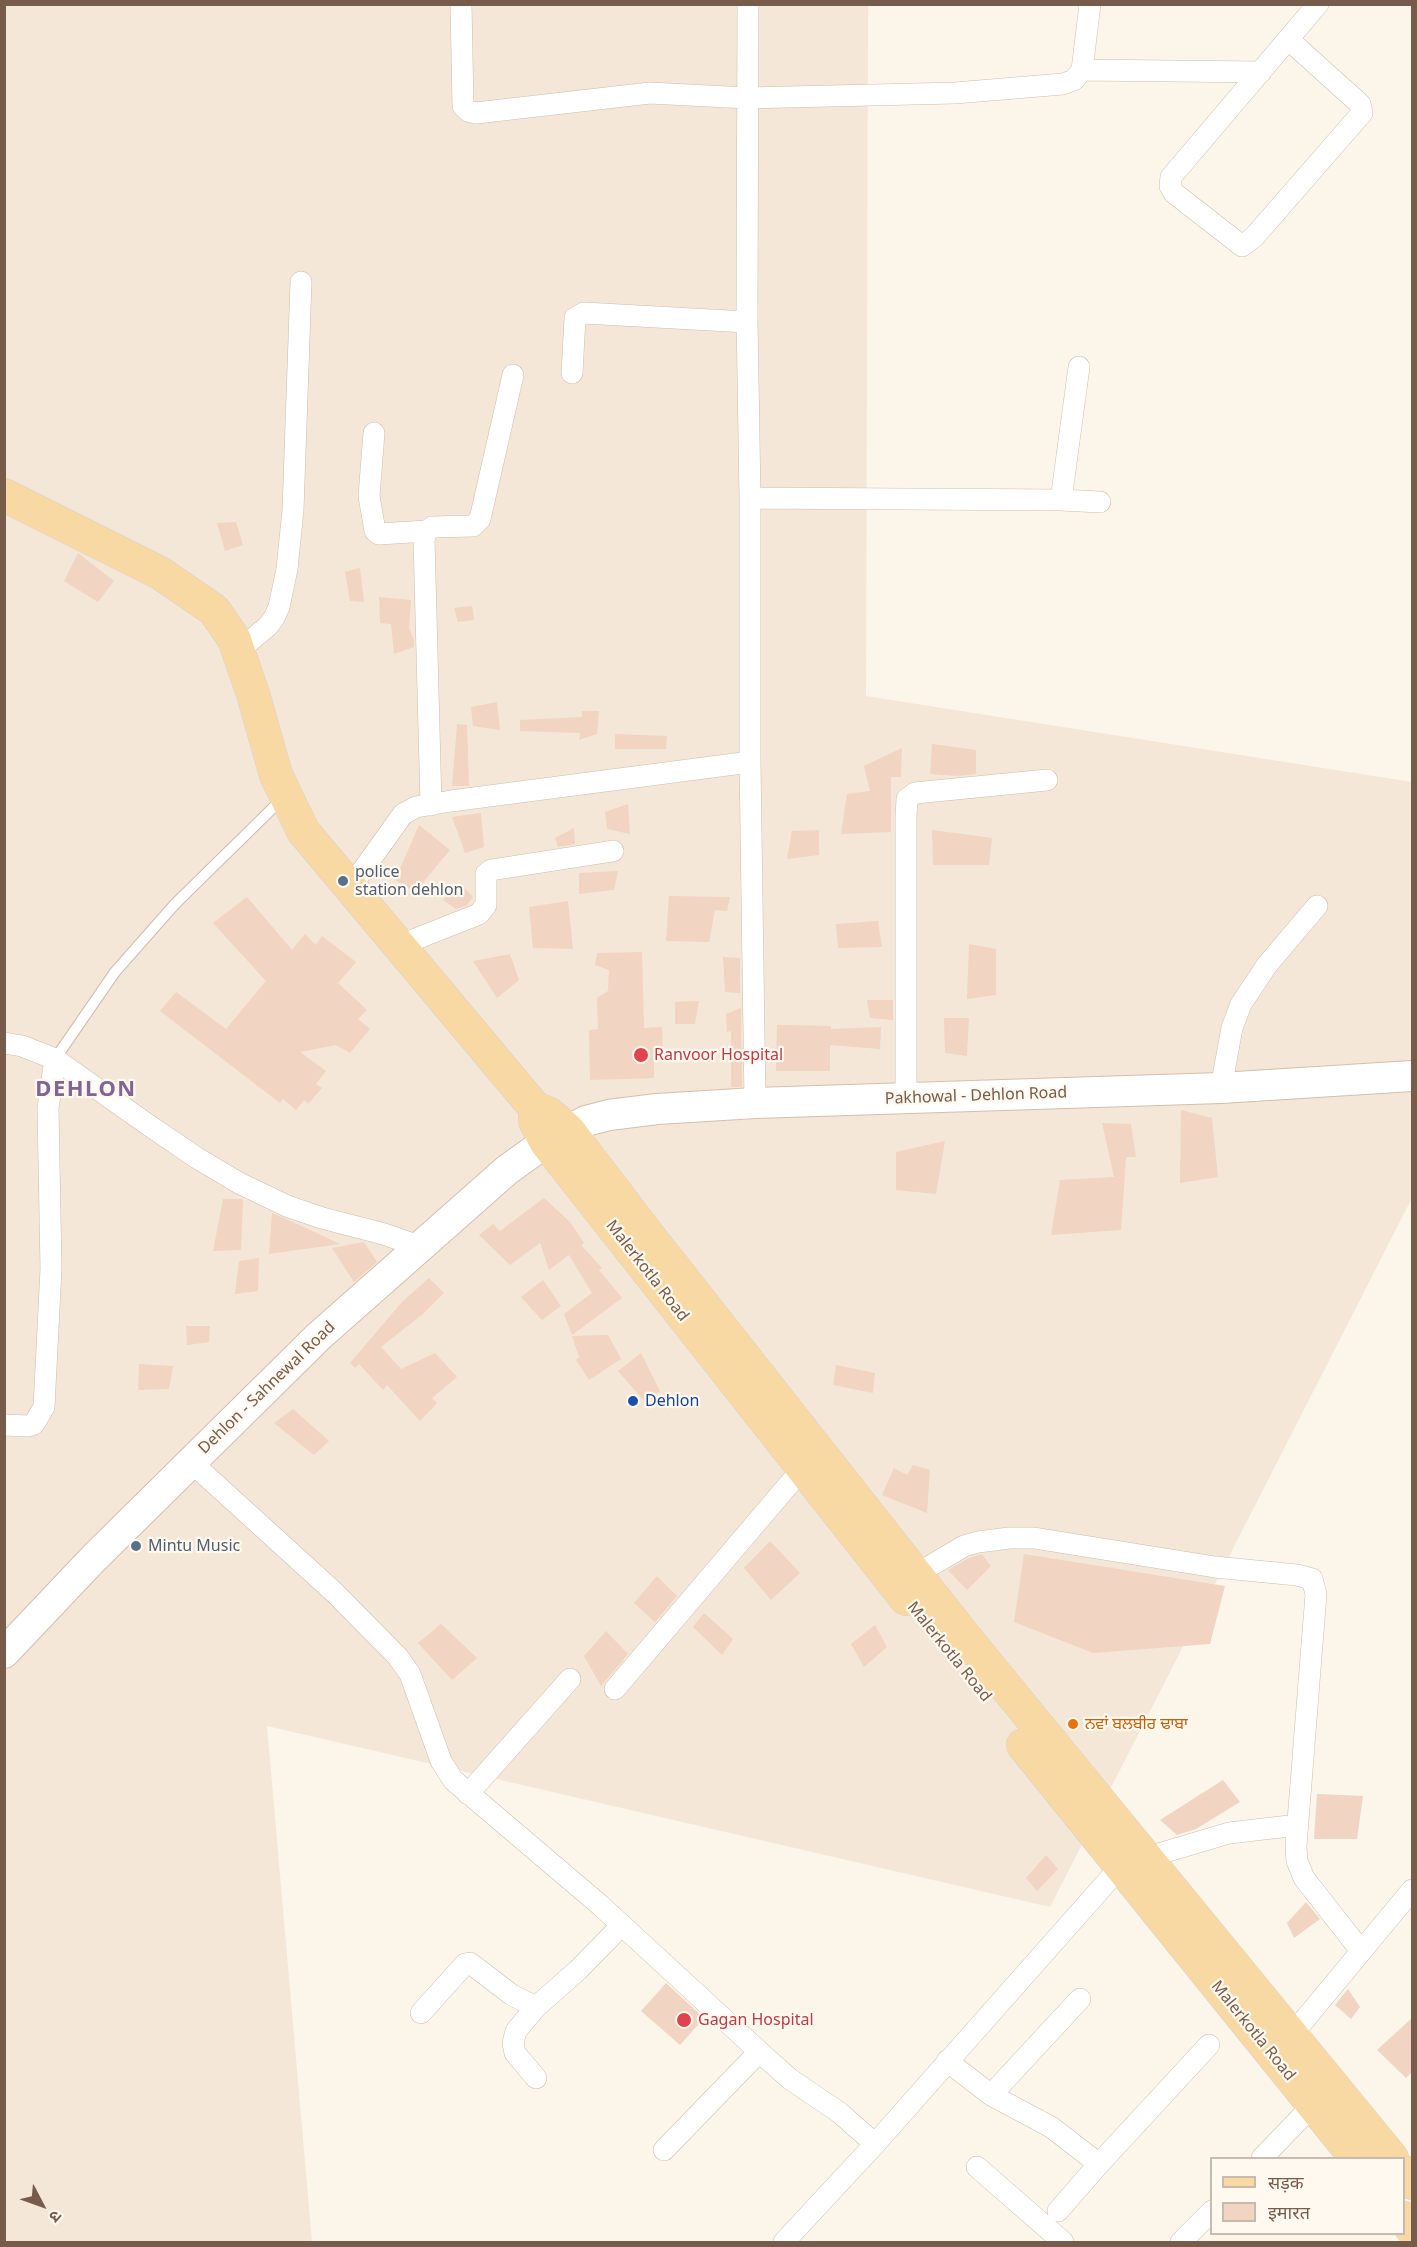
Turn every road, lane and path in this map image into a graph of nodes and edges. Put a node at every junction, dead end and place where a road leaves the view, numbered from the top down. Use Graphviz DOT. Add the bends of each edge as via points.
graph roads {
  1 [pos="461,4"];
  2 [pos="748,4"];
  3 [pos="1090,4"];
  4 [pos="1318,4"];
  5 [pos="1288,40"];
  6 [pos="1082,69"];
  7 [pos="1261,72"];
  8 [pos="747,98"];
  9 [pos="301,282"];
  10 [pos="747,322"];
  11 [pos="1079,367"];
  12 [pos="572,373"];
  13 [pos="513,375"];
  14 [pos="374,433"];
  15 [pos="4,495"];
  16 [pos="750,498"];
  17 [pos="1061,500"];
  18 [pos="1100,502"];
  19 [pos="427,531"];
  20 [pos="238,651"];
  21 [pos="750,762"];
  22 [pos="1047,780"];
  23 [pos="286,796"];
  24 [pos="431,805"];
  25 [pos="613,851"];
  26 [pos="350,888"];
  27 [pos="1317,906"];
  28 [pos="398,946"];
  29 [pos="4,1043"];
  30 [pos="55,1059"];
  31 [pos="1413,1076"];
  32 [pos="1221,1088"];
  33 [pos="906,1098"];
  34 [pos="756,1103"];
  35 [pos="557,1136"];
  36 [pos="421,1247"];
  37 [pos="4,1425"];
  38 [pos="191,1462"];
  39 [pos="802,1469"];
  40 [pos="915,1575"];
  41 [pos="4,1653"];
  42 [pos="570,1679"];
  43 [pos="615,1689"];
  44 [pos="468,1794"];
  45 [pos="1298,1825"];
  46 [pos="1133,1862"];
  47 [pos="1413,1890"];
  48 [pos="622,1925"];
  49 [pos="1361,1951"];
  50 [pos="1080,1999"];
  51 [pos="536,2007"];
  52 [pos="421,2013"];
  53 [pos="1291,2036"];
  54 [pos="1209,2045"];
  55 [pos="759,2052"];
  56 [pos="947,2061"];
  57 [pos="536,2078"];
  58 [pos="991,2095"];
  59 [pos="1313,2105"];
  60 [pos="875,2144"];
  61 [pos="664,2150"];
  62 [pos="1263,2157"];
  63 [pos="1355,2157"];
  64 [pos="1391,2157"];
  65 [pos="1100,2164"];
  66 [pos="976,2167"];
  67 [pos="1058,2211"];
  68 [pos="1210,2213"];
  69 [pos="784,2242"];
  70 [pos="1063,2242"];
  71 [pos="1181,2242"];
  1 -- 8 [label="street" via="463,106 472,112 650,93"];
  2 -- 8 [label="street"];
  3 -- 6 [label="street"];
  4 -- 5 [label="street"];
  5 -- 7 [label="street"];
  5 -- 7 [label="street" via="1360,104 1362,113 1242,246 1174,193 1170,181"];
  6 -- 7 [label="street"];
  6 -- 8 [label="street" via="1074,80 1053,86 955,93"];
  8 -- 10 [label="street"];
  9 -- 20 [label="street" via="293,510 287,569 274,618"];
  10 -- 12 [label="street" via="584,313 575,318"];
  10 -- 16 [label="street"];
  11 -- 17 [label="street"];
  13 -- 19 [label="street" via="480,519 473,525 432,527"];
  14 -- 19 [label="street" via="369,496 375,531"];
  15 -- 20 [label="main road" via="160,573 213,610"];
  16 -- 17 [label="street"];
  16 -- 21 [label="street"];
  17 -- 18 [label="street"];
  19 -- 24 [label="street" via="424,539"];
  20 -- 23 [label="main road" via="276,776"];
  21 -- 24 [label="street"];
  21 -- 34 [label="street"];
  22 -- 33 [label="street" via="915,793 907,799"];
  23 -- 26 [label="main road" via="303,831"];
  23 -- 30 [label="lane" via="175,904 115,972"];
  24 -- 26 [label="street" via="404,814"];
  25 -- 28 [label="street" via="491,870 486,874 486,905 479,914"];
  26 -- 28 [label="main road"];
  27 -- 32 [label="street" via="1267,965 1241,1004 1232,1028"];
  28 -- 35 [label="main road" via="534,1107 536,1121"];
  29 -- 30 [label="street"];
  30 -- 36 [label="street" via="239,1183 287,1206"];
  30 -- 37 [label="street" via="48,1108 51,1269 44,1407 34,1424"];
  31 -- 32 [label="street, Pakhowal - Dehlon Road"];
  32 -- 33 [label="street, Pakhowal - Dehlon Road"];
  33 -- 34 [label="street, Pakhowal - Dehlon Road"];
  34 -- 35 [label="street, Pakhowal - Dehlon Road" via="609,1115 586,1121"];
  35 -- 36 [label="street, Dehlon - Sahnewal Road" via="507,1170"];
  35 -- 39 [label="main road, Malerkotla Road"];
  35 -- 40 [label="main road, Malerkotla Road" via="652,1240"];
  36 -- 38 [label="street, Dehlon - Sahnewal Road" via="318,1337"];
  38 -- 41 [label="street, Dehlon - Sahnewal Road"];
  38 -- 44 [label="street" via="335,1593 398,1657 410,1674 441,1761"];
  39 -- 43 [label="street"];
  39 -- 46 [label="main road, Malerkotla Road"];
  40 -- 45 [label="street" via="964,1546 1034,1538 1215,1567 1308,1577 1316,1593"];
  40 -- 46 [label="main road, Malerkotla Road"];
  42 -- 44 [label="street"];
  44 -- 48 [label="street"];
  45 -- 46 [label="street" via="1229,1833"];
  45 -- 49 [label="street" via="1300,1870"];
  46 -- 53 [label="main road, Malerkotla Road"];
  46 -- 56 [label="street"];
  46 -- 59 [label="main road, Malerkotla Road"];
  47 -- 49 [label="street"];
  48 -- 51 [label="street"];
  48 -- 55 [label="street"];
  49 -- 53 [label="street"];
  50 -- 58 [label="street"];
  51 -- 52 [label="street" via="512,1995 470,1963"];
  51 -- 57 [label="street" via="516,2031 513,2043 518,2058"];
  53 -- 64 [label="main road, Malerkotla Road"];
  54 -- 65 [label="street"];
  55 -- 60 [label="street"];
  55 -- 61 [label="street"];
  56 -- 58 [label="street"];
  56 -- 60 [label="street"];
  58 -- 65 [label="street" via="1051,2127"];
  59 -- 62 [label="street"];
  59 -- 63 [label="main road, Malerkotla Road"];
  60 -- 69 [label="street"];
  65 -- 67 [label="street"];
  66 -- 70 [label="street"];
  68 -- 71 [label="street"];
}
